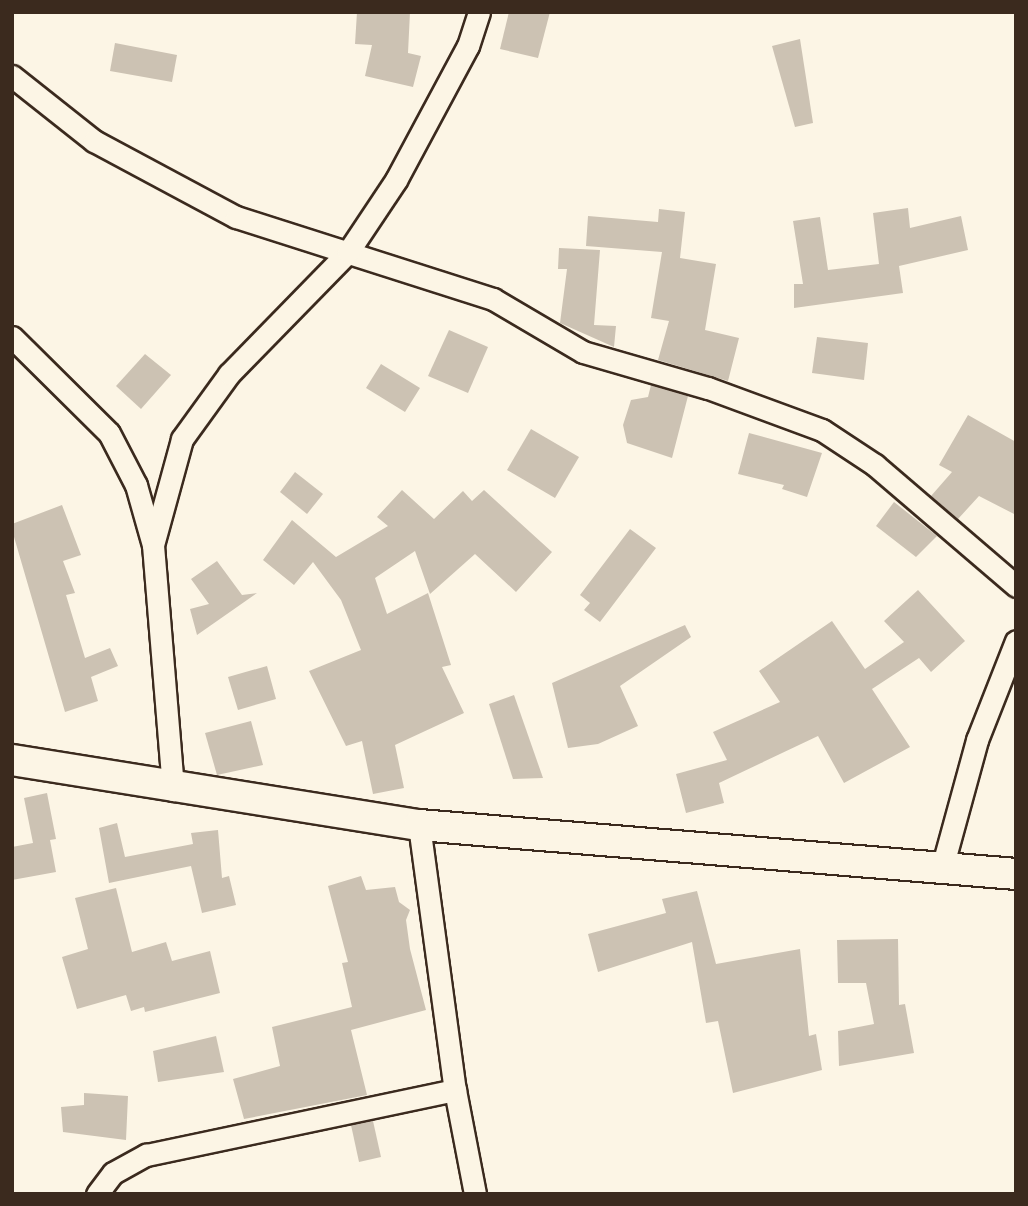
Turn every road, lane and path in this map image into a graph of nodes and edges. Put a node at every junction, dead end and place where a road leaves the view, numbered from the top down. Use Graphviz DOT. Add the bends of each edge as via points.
graph roads {
  1 [pos="479,12"];
  2 [pos="12,76"];
  3 [pos="348,252"];
  4 [pos="12,337"];
  5 [pos="153,545"];
  6 [pos="1016,586"];
  7 [pos="1016,641"];
  8 [pos="12,760"];
  9 [pos="173,790"];
  10 [pos="419,825"];
  11 [pos="942,868"];
  12 [pos="1016,874"];
  13 [pos="455,1090"];
  14 [pos="97,1194"];
  15 [pos="475,1194"];
  1 -- 3 [label="street" via="468,46 409,156"];
  2 -- 3 [label="street" via="94,141 236,217"];
  3 -- 5 [label="street" via="229,374 182,439"];
  3 -- 6 [label="street" via="493,299 583,352 708,388 822,430 875,465"];
  4 -- 5 [label="street" via="109,433 136,485"];
  5 -- 9 [label="street"];
  7 -- 11 [label="street" via="977,740"];
  8 -- 9 [label="street"];
  9 -- 10 [label="street"];
  10 -- 11 [label="street"];
  10 -- 13 [label="street"];
  11 -- 12 [label="street"];
  13 -- 14 [label="street" via="146,1155 113,1173"];
  13 -- 15 [label="street"];
}
